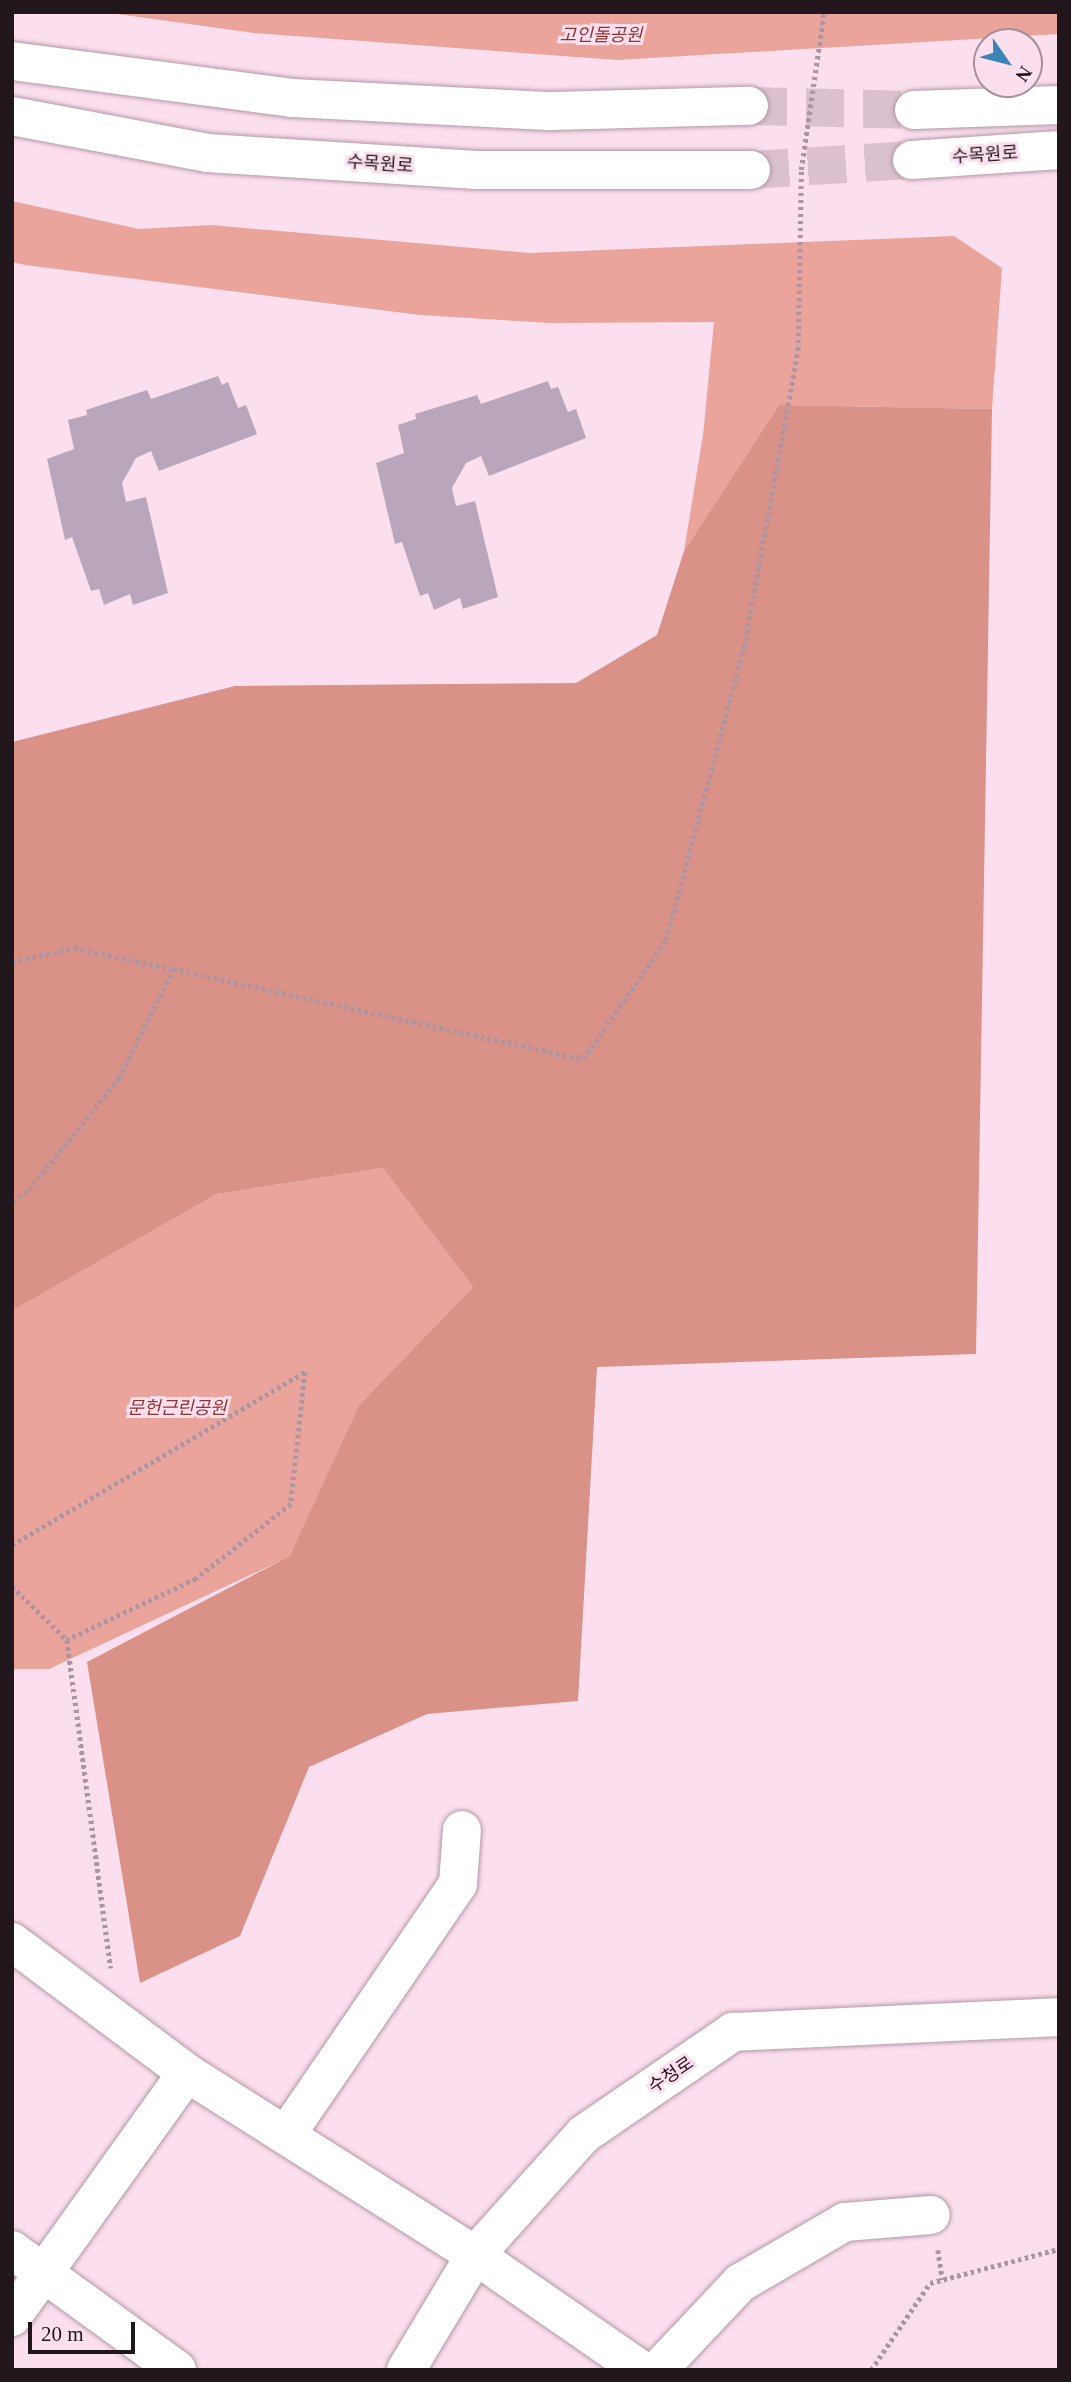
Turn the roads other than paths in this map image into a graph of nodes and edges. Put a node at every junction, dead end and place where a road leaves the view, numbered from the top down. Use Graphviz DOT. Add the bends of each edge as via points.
graph roads {
  1 [pos="12,61"];
  2 [pos="1059,105"];
  3 [pos="749,107"];
  4 [pos="914,110"];
  5 [pos="12,116"];
  6 [pos="1059,150"];
  7 [pos="912,160"];
  8 [pos="751,170"];
  9 [pos="462,1830"];
  10 [pos="12,1942"];
  11 [pos="1059,2017"];
  12 [pos="187,2073"];
  13 [pos="286,2134"];
  14 [pos="931,2215"];
  15 [pos="12,2250"];
  16 [pos="475,2255"];
  17 [pos="45,2273"];
  18 [pos="12,2317"];
  19 [pos="177,2370"];
  20 [pos="406,2370"];
  21 [pos="641,2370"];
  22 [pos="658,2370"];
  1 -- 3 [label="street" via="292,98 552,111"];
  2 -- 4 [label="street"];
  5 -- 8 [label="street, 수목원로" via="207,153 476,170"];
  6 -- 7 [label="street, 수목원로"];
  9 -- 13 [label="street" via="458,1884"];
  10 -- 12 [label="street"];
  11 -- 16 [label="street, 수청로" via="733,2032 584,2134"];
  12 -- 13 [label="street"];
  12 -- 17 [label="street"];
  13 -- 16 [label="street"];
  14 -- 22 [label="street" via="845,2222 740,2283"];
  15 -- 17 [label="street"];
  16 -- 20 [label="street, 수청로"];
  16 -- 21 [label="street"];
  17 -- 18 [label="street"];
  17 -- 19 [label="street"];
}
